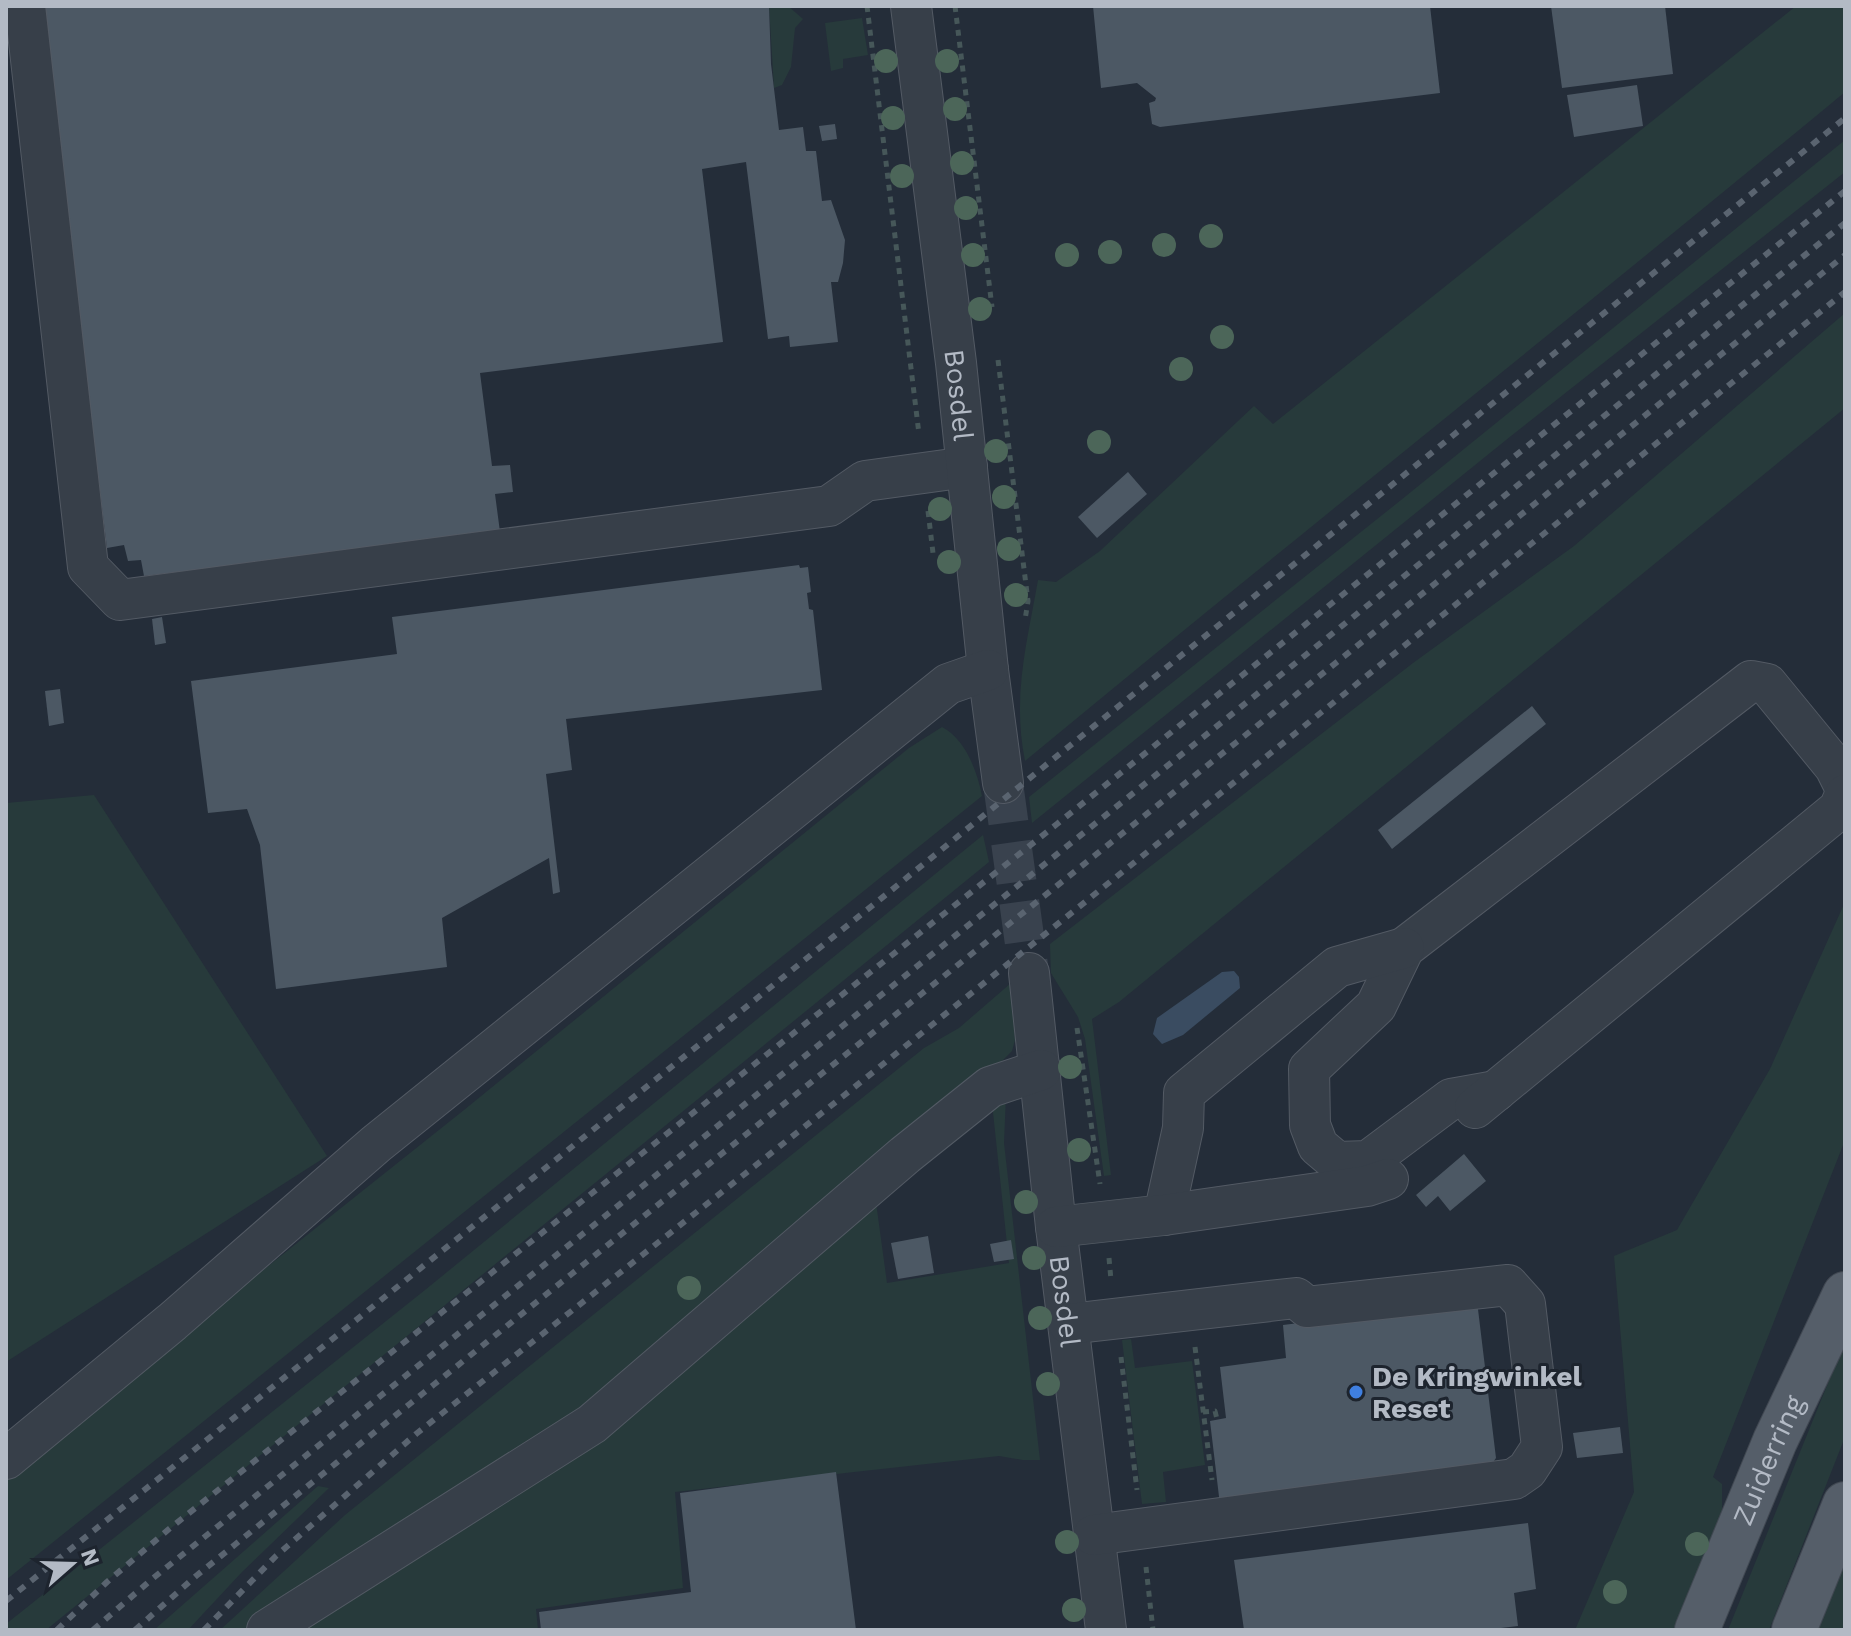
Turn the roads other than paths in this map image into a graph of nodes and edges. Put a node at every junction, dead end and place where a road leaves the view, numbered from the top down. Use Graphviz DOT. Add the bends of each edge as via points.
graph roads {
  1 [pos="25,6"];
  2 [pos="911,6"];
  3 [pos="967,467"];
  4 [pos="988,670"];
  5 [pos="1003,783"];
  6 [pos="1845,787"];
  7 [pos="1845,795"];
  8 [pos="1404,948"];
  9 [pos="1029,973"];
  10 [pos="1041,1070"];
  11 [pos="1496,1091"];
  12 [pos="1164,1215"];
  13 [pos="1056,1227"];
  14 [pos="1845,1294"];
  15 [pos="1069,1324"];
  16 [pos="6,1459"];
  17 [pos="1845,1504"];
  18 [pos="1094,1535"];
  19 [pos="267,1630"];
  20 [pos="1106,1630"];
  21 [pos="1697,1630"];
  22 [pos="1794,1630"];
  1 -- 3 [label="street" via="88,567 120,600 829,506 865,481"];
  2 -- 3 [label="street, Bosdel"];
  3 -- 4 [label="street, Bosdel"];
  4 -- 5 [label="street, Bosdel"];
  4 -- 16 [label="street" via="948,684 401,1124"];
  6 -- 8 [label="street" via="1835,767 1767,684 1751,681"];
  7 -- 11 [label="street" via="1839,809"];
  8 -- 11 [label="street" via="1376,1006 1309,1069 1310,1125 1318,1146 1337,1162 1368,1161 1451,1099"];
  8 -- 12 [label="street" via="1337,967 1184,1093 1183,1128"];
  9 -- 10 [label="street, Bosdel"];
  10 -- 13 [label="street, Bosdel"];
  10 -- 19 [label="street" via="978,1096 592,1424"];
  11 -- 12 [label="street" via="1385,1181"];
  12 -- 13 [label="street"];
  13 -- 15 [label="street, Bosdel"];
  14 -- 21 [label="main road, Zuiderring" via="1775,1441"];
  15 -- 18 [label="street, Bosdel"];
  15 -- 18 [label="street" via="1296,1298 1307,1307 1508,1285 1525,1304 1542,1447 1514,1479"];
  17 -- 22 [label="main road"];
  18 -- 20 [label="street, Bosdel"];
}
